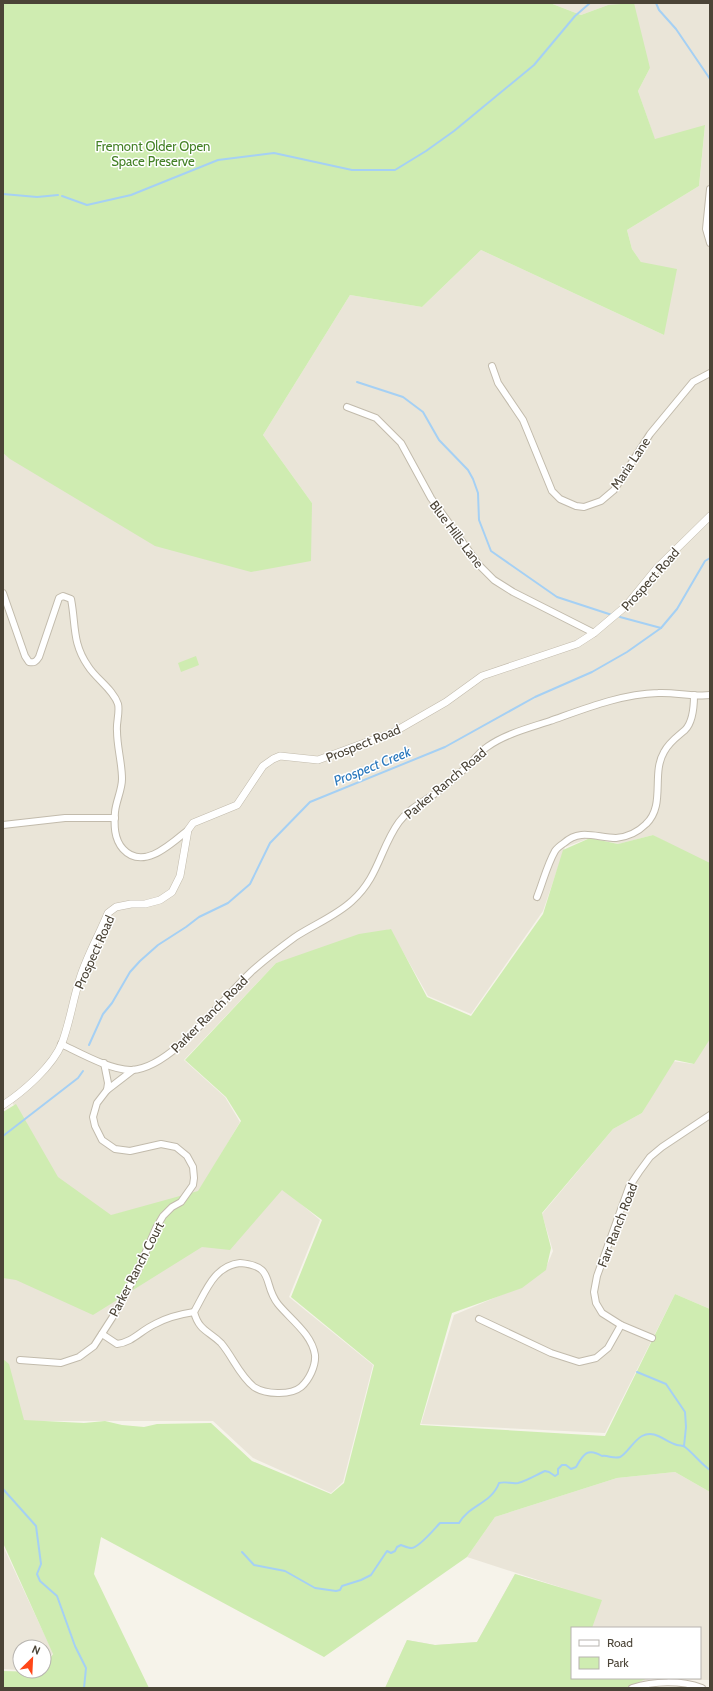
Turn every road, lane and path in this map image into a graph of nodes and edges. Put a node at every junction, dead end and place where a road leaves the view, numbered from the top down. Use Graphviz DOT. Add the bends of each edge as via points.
graph roads {
  1 [pos="710,189"];
  2 [pos="710,243"];
  3 [pos="492,366"];
  4 [pos="710,373"];
  5 [pos="347,407"];
  6 [pos="710,516"];
  7 [pos="3,593"];
  8 [pos="594,633"];
  9 [pos="694,695"];
  10 [pos="710,695"];
  11 [pos="115,818"];
  12 [pos="3,825"];
  13 [pos="188,830"];
  14 [pos="537,897"];
  15 [pos="61,1044"];
  16 [pos="104,1063"];
  17 [pos="133,1070"];
  18 [pos="107,1090"];
  19 [pos="3,1105"];
  20 [pos="710,1115"];
  21 [pos="194,1312"];
  22 [pos="479,1319"];
  23 [pos="620,1325"];
  24 [pos="102,1334"];
  25 [pos="652,1338"];
  26 [pos="20,1360"];
  27 [pos="632,1688"];
  28 [pos="702,1688"];
  1 -- 2 [label="street" via="706,228"];
  3 -- 4 [label="street, Maria Lane" via="498,383 523,420 552,491 567,503 584,507 601,501 614,490 655,428 693,382"];
  5 -- 8 [label="street, Blue Hills Lane" via="376,418 401,443 431,498 479,565 494,580"];
  6 -- 8 [label="street, Prospect Road" via="657,568 626,606"];
  7 -- 11 [label="street" via="29,662 37,661 39,657 59,598 67,596 71,600 76,641 81,655 88,667 114,695 118,705 117,731 122,780"];
  8 -- 13 [label="street, Prospect Road" via="577,644 482,676 446,702 394,732 318,760 280,756 273,759 263,766 237,805 193,823"];
  9 -- 10 [label="street, Parker Ranch Road"];
  9 -- 14 [label="street" via="691,717 686,729 671,741 663,753 659,765 657,803 647,823 629,835 616,838 579,834 567,839 556,851"];
  9 -- 17 [label="street, Parker Ranch Road" via="659,693 620,698 504,737 486,747 438,792 417,804 406,814 391,834 376,871 352,901 294,938 251,971 164,1059"];
  11 -- 12 [label="street" via="65,818"];
  11 -- 13 [label="street" via="117,840 137,859 164,849"];
  13 -- 15 [label="street, Prospect Road" via="180,876 172,892 160,900 116,907 108,913 81,977"];
  15 -- 16 [label="street, Parker Ranch Road"];
  15 -- 19 [label="street, Prospect Road" via="42,1070 18,1095"];
  16 -- 17 [label="street, Parker Ranch Road"];
  16 -- 18 [label="street"];
  17 -- 18 [label="street, Parker Ranch Road"];
  18 -- 24 [label="street, Parker Ranch Court" via="97,1103 93,1117 94,1126 102,1140 115,1148 130,1151 161,1144 176,1147 187,1156 193,1168 194,1178 193,1185 181,1202 163,1216 136,1275"];
  20 -- 23 [label="street, Farr Ranch Road" via="650,1157 630,1187 594,1292 596,1303 602,1313"];
  21 -- 21 [label="street" via="201,1328 221,1344 242,1374 255,1387 271,1394 300,1388 314,1368 312,1344 276,1302 267,1276 257,1266 240,1263 221,1269"];
  21 -- 24 [label="street" via="155,1324 128,1343 116,1344"];
  22 -- 23 [label="street" via="551,1353 579,1362 596,1358 608,1348"];
  23 -- 25 [label="street, Farr Ranch Road"];
  24 -- 26 [label="street, Parker Ranch Court" via="94,1346 73,1359 61,1362"];
  27 -- 28 [label="street" via="648,1683 675,1683"];
}
